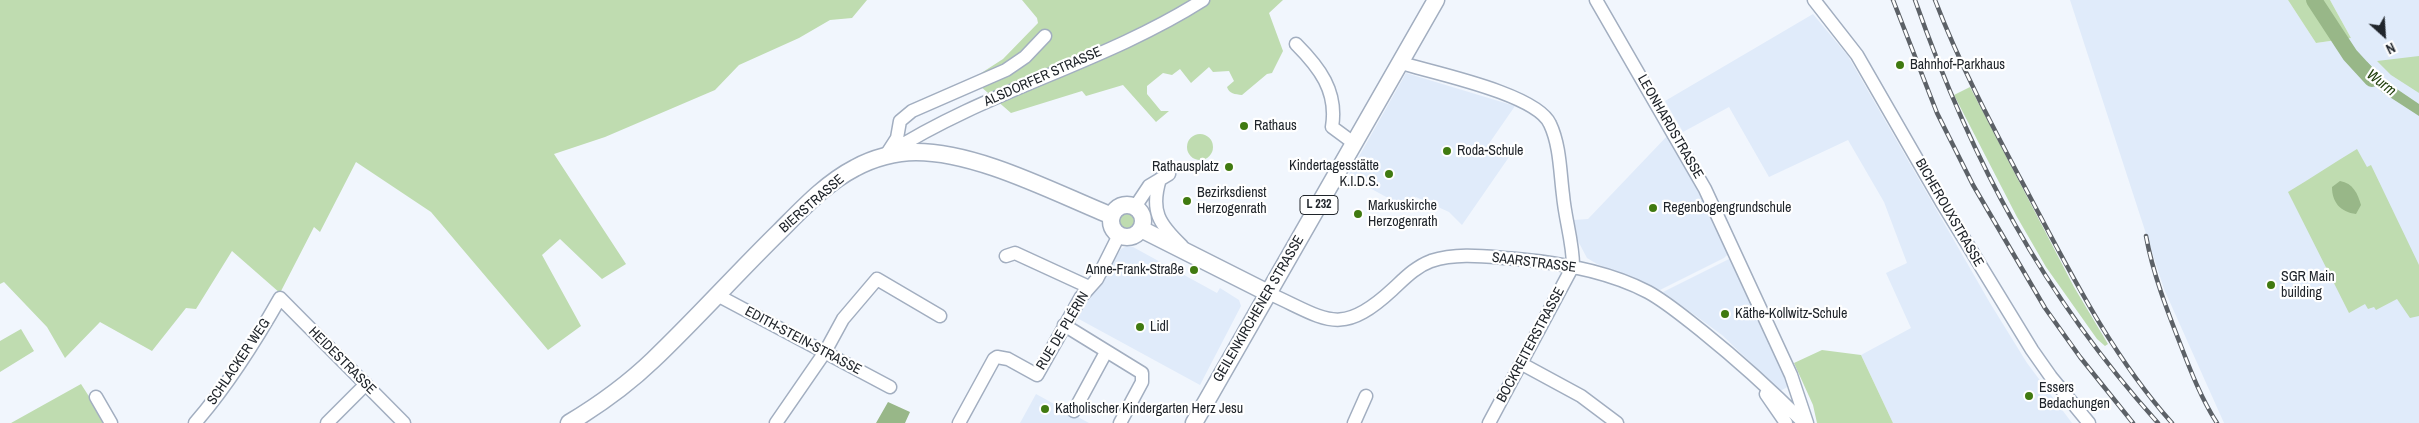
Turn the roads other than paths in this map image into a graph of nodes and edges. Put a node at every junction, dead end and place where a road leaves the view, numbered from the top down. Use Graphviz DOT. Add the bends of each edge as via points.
graph roads {
  1 [pos="1202,0"];
  2 [pos="1436,0"];
  3 [pos="1596,0"];
  4 [pos="1814,0"];
  5 [pos="1045,36"];
  6 [pos="1296,44"];
  7 [pos="1401,63"];
  8 [pos="1355,144"];
  9 [pos="885,156"];
  10 [pos="1134,207"];
  11 [pos="1112,216"];
  12 [pos="1141,229"];
  13 [pos="1119,235"];
  14 [pos="1190,254"];
  15 [pos="1006,256"];
  16 [pos="1573,266"];
  17 [pos="1089,287"];
  18 [pos="1268,293"];
  19 [pos="717,295"];
  20 [pos="280,298"];
  21 [pos="940,316"];
  22 [pos="1064,325"];
  23 [pos="825,352"];
  24 [pos="1106,352"];
  25 [pos="1522,364"];
  26 [pos="1747,367"];
  27 [pos="366,384"];
  28 [pos="890,387"];
  29 [pos="1366,396"];
  30 [pos="96,397"];
  31 [pos="1074,411"];
  32 [pos="111,423"];
  33 [pos="195,423"];
  34 [pos="327,423"];
  35 [pos="404,423"];
  36 [pos="569,423"];
  37 [pos="776,423"];
  38 [pos="959,423"];
  39 [pos="1120,423"];
  40 [pos="1194,423"];
  41 [pos="1354,423"];
  42 [pos="1489,423"];
  43 [pos="1617,423"];
  44 [pos="1786,423"];
  45 [pos="1806,423"];
  46 [pos="2088,423"];
  1 -- 9 [label="street, ALSDORFER STRASSE" via="1144,33 938,123"];
  2 -- 7 [label="main road, GEILENKIRCHENER STRASSE / L 232"];
  3 -- 45 [label="street, LEONHARDSTRASSE" via="1705,189 1791,375"];
  4 -- 46 [label="street, BICHEROUXSTRASSE" via="1862,63 2032,350"];
  5 -- 9 [label="street" via="1025,57 1006,70 912,111 900,121 897,138"];
  6 -- 8 [label="street" via="1328,83 1332,126"];
  7 -- 8 [label="main road, GEILENKIRCHENER STRASSE / L 232"];
  7 -- 16 [label="street" via="1513,96 1539,110 1550,122 1556,142"];
  8 -- 18 [label="main road, GEILENKIRCHENER STRASSE / L 232"];
  9 -- 11 [label="main road, BIERSTRASSE" via="915,152 972,160"];
  9 -- 19 [label="main road, BIERSTRASSE" via="854,168 822,191"];
  10 -- 11 [label="main road" via="1119,208"];
  10 -- 12 [label="main road" via="1142,214"];
  10 -- 14 [label="street" via="1149,186 1165,176 1156,198 1158,217 1169,234"];
  11 -- 13 [label="main road" via="1112,226"];
  12 -- 13 [label="main road" via="1134,236"];
  12 -- 14 [label="main road"];
  13 -- 17 [label="street, RUE DE PLÉRIN" via="1097,279"];
  14 -- 18 [label="main road"];
  15 -- 17 [label="street" via="1015,253"];
  16 -- 18 [label="street, SAARSTRASSE" via="1474,256 1440,258 1409,274 1364,314 1338,321"];
  16 -- 25 [label="street, BOCKREITERSTRASSE"];
  16 -- 26 [label="street, SAARSTRASSE" via="1647,292"];
  17 -- 22 [label="street, RUE DE PLÉRIN"];
  18 -- 40 [label="main road, GEILENKIRCHENER STRASSE / L 232"];
  19 -- 23 [label="street, EDITH-STEIN-STRASSE"];
  19 -- 36 [label="main road, BIERSTRASSE" via="640,372"];
  20 -- 27 [label="street, HEIDESTRASSE"];
  20 -- 33 [label="street, SCHLACKER WEG" via="222,390"];
  21 -- 23 [label="street" via="878,279 843,319"];
  22 -- 24 [label="street"];
  22 -- 38 [label="street, RUE DE PLÉRIN" via="1037,375 1003,357 994,358"];
  23 -- 28 [label="street, EDITH-STEIN-STRASSE"];
  23 -- 37 [label="street"];
  24 -- 31 [label="street"];
  24 -- 39 [label="street" via="1142,373 1142,382"];
  25 -- 42 [label="street, BOCKREITERSTRASSE"];
  25 -- 43 [label="street" via="1580,396"];
  26 -- 44 [label="street"];
  26 -- 45 [label="street, SAARSTRASSE"];
  27 -- 34 [label="street"];
  27 -- 35 [label="street, HEIDESTRASSE"];
  29 -- 41 [label="street"];
  30 -- 32 [label="street"];
}
